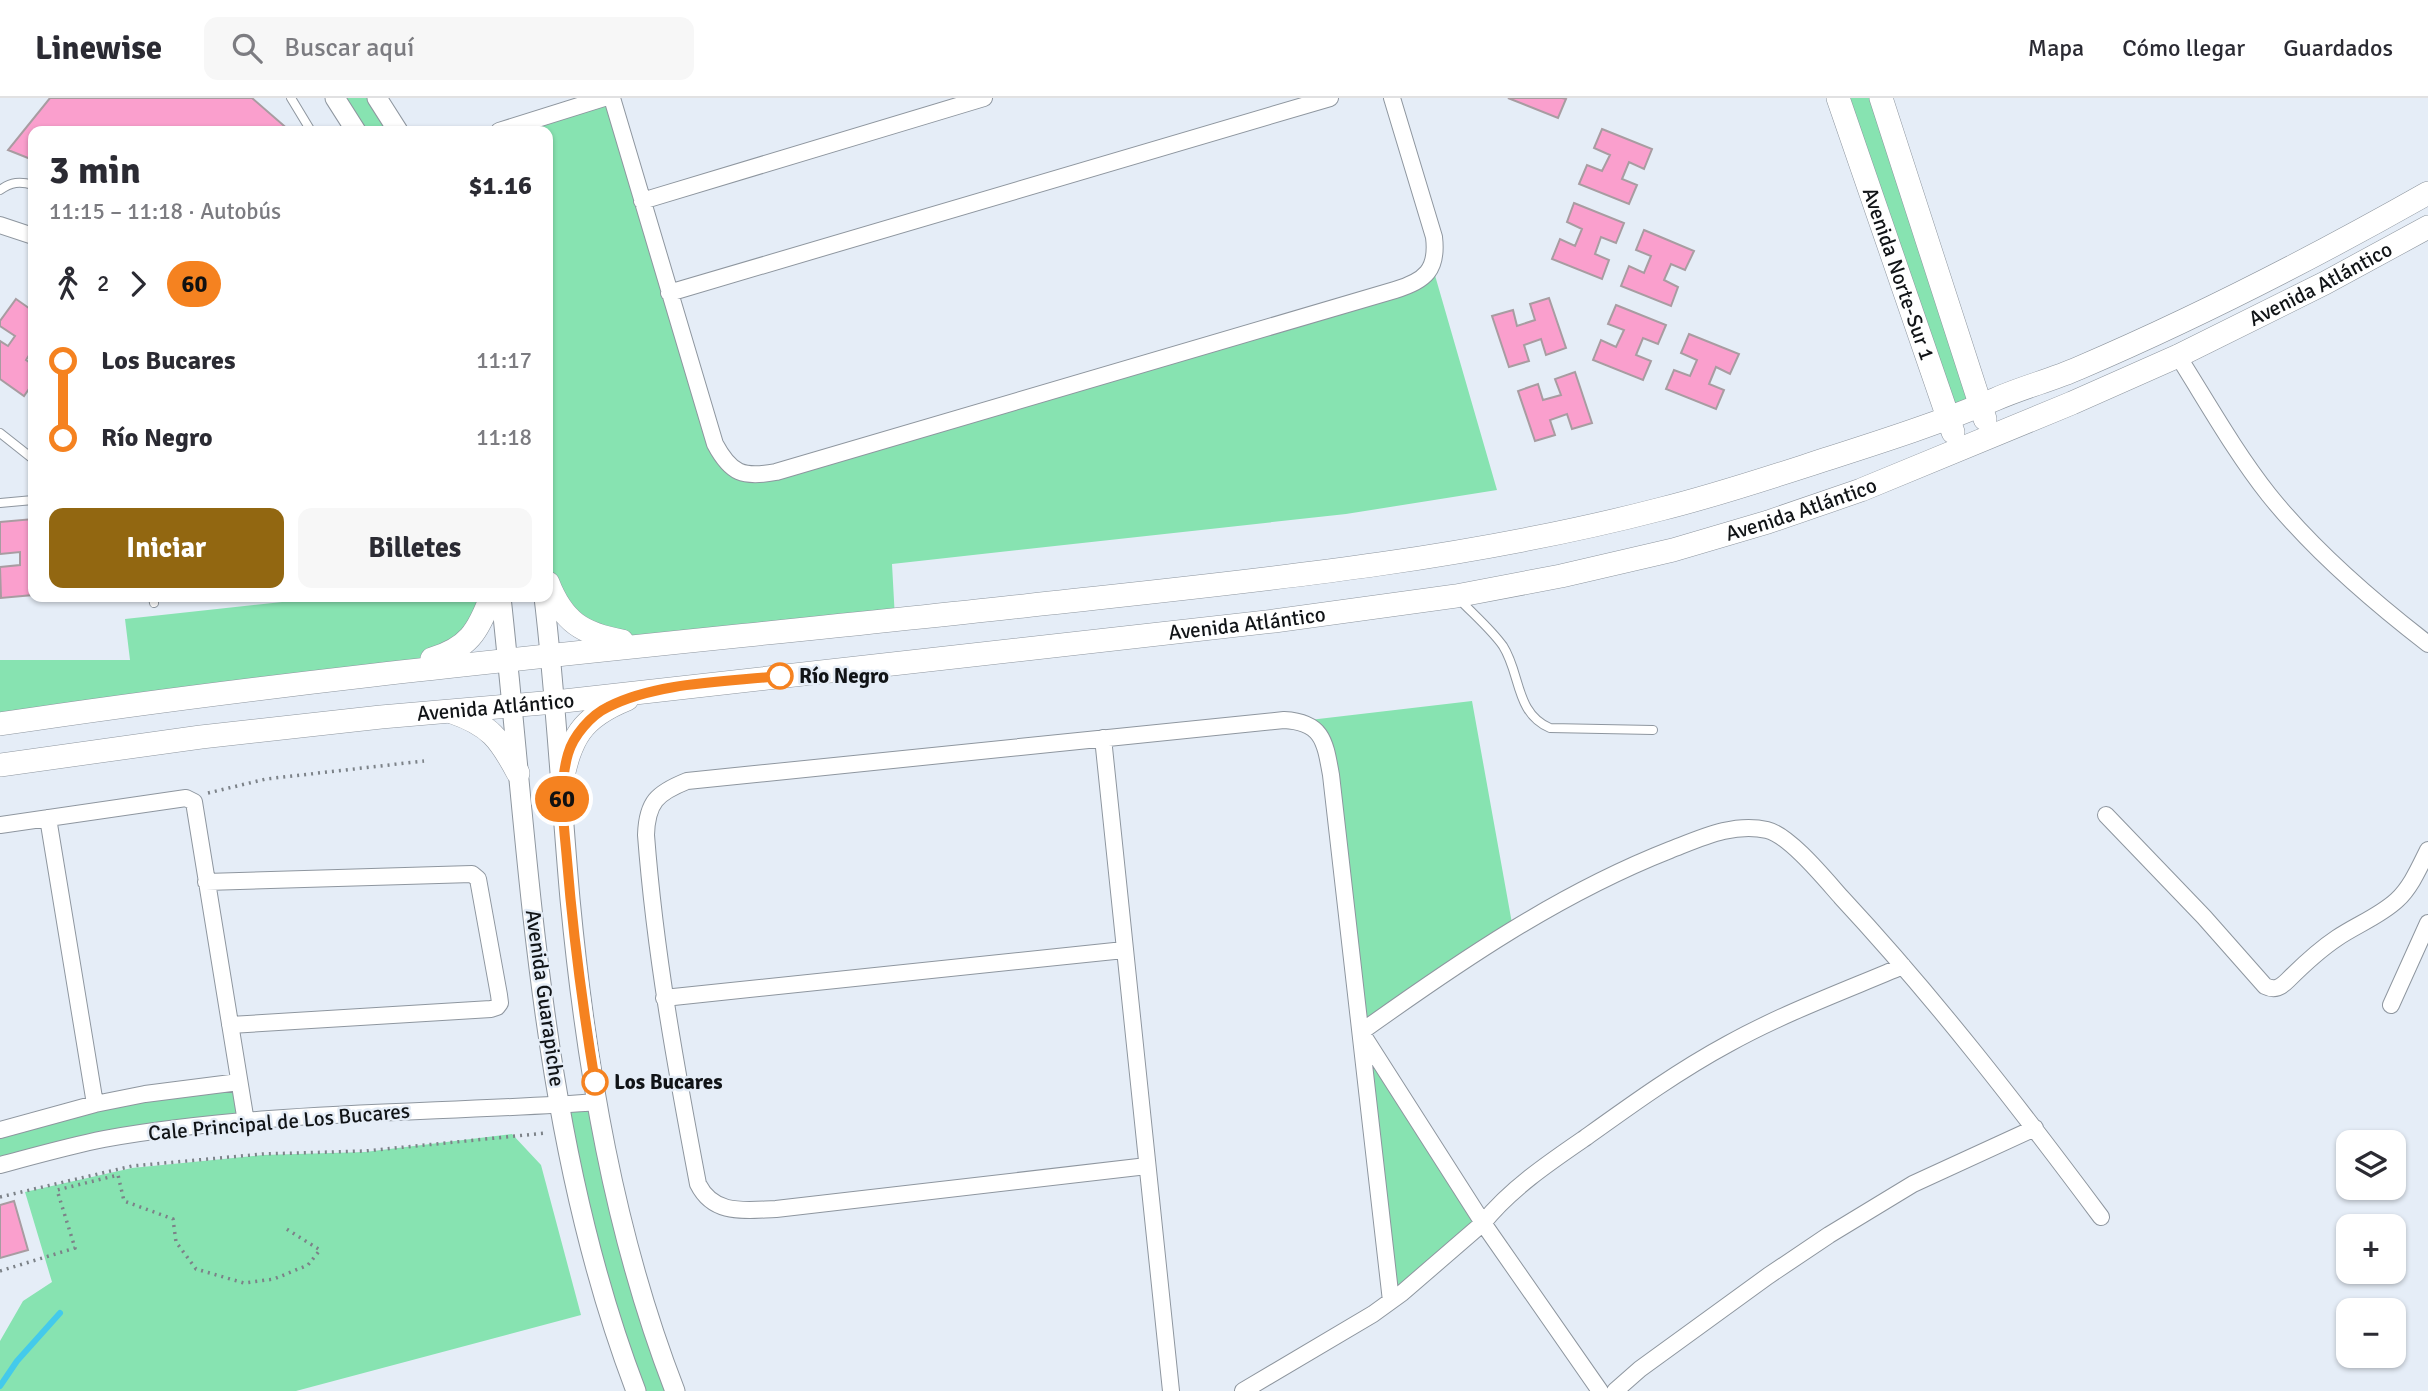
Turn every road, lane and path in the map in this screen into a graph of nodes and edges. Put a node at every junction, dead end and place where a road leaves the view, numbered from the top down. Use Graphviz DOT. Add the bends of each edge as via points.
graph roads {
  1 [pos="290,98"];
  2 [pos="335,98"];
  3 [pos="377,98"];
  4 [pos="604,98"];
  5 [pos="612,98"];
  6 [pos="984,98"];
  7 [pos="1331,98"];
  8 [pos="1392,98"];
  9 [pos="1838,98"];
  10 [pos="1881,98"];
  11 [pos="308,126"];
  12 [pos="353,126"];
  13 [pos="395,126"];
  14 [pos="515,126"];
  15 [pos="28,184"];
  16 [pos="0,190"];
  17 [pos="2428,193"];
  18 [pos="642,201"];
  19 [pos="0,225"];
  20 [pos="2428,227"];
  21 [pos="28,234"];
  22 [pos="669,293"];
  23 [pos="2178,356"];
  24 [pos="1981,406"];
  25 [pos="1948,420"];
  26 [pos="0,433"];
  27 [pos="1989,435"];
  28 [pos="1960,448"];
  29 [pos="28,455"];
  30 [pos="28,500"];
  31 [pos="0,503"];
  32 [pos="553,593"];
  33 [pos="1456,596"];
  34 [pos="489,602"];
  35 [pos="502,602"];
  36 [pos="545,602"];
  37 [pos="653,644"];
  38 [pos="2428,645"];
  39 [pos="551,654"];
  40 [pos="508,658"];
  41 [pos="382,674"];
  42 [pos="660,690"];
  43 [pos="555,702"];
  44 [pos="512,705"];
  45 [pos="449,710"];
  46 [pos="0,724"];
  47 [pos="1653,730"];
  48 [pos="1103,738"];
  49 [pos="424,761"];
  50 [pos="0,765"];
  51 [pos="518,773"];
  52 [pos="561,785"];
  53 [pos="194,802"];
  54 [pos="2106,815"];
  55 [pos="48,818"];
  56 [pos="0,825"];
  57 [pos="2428,850"];
  58 [pos="206,882"];
  59 [pos="2428,923"];
  60 [pos="1124,950"];
  61 [pos="1903,966"];
  62 [pos="664,998"];
  63 [pos="2391,1005"];
  64 [pos="230,1024"];
  65 [pos="1361,1032"];
  66 [pos="239,1082"];
  67 [pos="598,1102"];
  68 [pos="95,1104"];
  69 [pos="561,1105"];
  70 [pos="246,1122"];
  71 [pos="2035,1129"];
  72 [pos="0,1130"];
  73 [pos="565,1131"];
  74 [pos="0,1165"];
  75 [pos="1147,1166"];
  76 [pos="0,1197"];
  77 [pos="2101,1217"];
  78 [pos="1483,1223"];
  79 [pos="285,1228"];
  80 [pos="0,1270"];
  81 [pos="1391,1301"];
  82 [pos="636,1391"];
  83 [pos="675,1391"];
  84 [pos="1171,1391"];
  85 [pos="1243,1391"];
  86 [pos="1600,1391"];
  87 [pos="1615,1391"];
  1 -- 11 [label="lane"];
  2 -- 12 [label="street"];
  3 -- 13 [label="street"];
  4 -- 14 [label="street"];
  5 -- 18 [label="street"];
  6 -- 18 [label="street"];
  7 -- 22 [label="street"];
  8 -- 22 [label="street" via="1434,237 1436,252 1423,278 1402,288 776,472 743,474 732,470 722,457"];
  9 -- 25 [label="main road, Avenida Norte-Sur 1"];
  10 -- 24 [label="main road, Avenida Norte-Sur 1"];
  15 -- 16 [label="lane" via="9,184"];
  17 -- 24 [label="main road, Avenida Atlántico" via="2160,332"];
  18 -- 22 [label="street"];
  19 -- 21 [label="street"];
  20 -- 23 [label="main road, Avenida Atlántico"];
  23 -- 27 [label="main road, Avenida Atlántico"];
  23 -- 38 [label="street" via="2276,503 2360,589"];
  24 -- 25 [label="main road, Avenida Atlántico"];
  24 -- 27 [label="main road, Avenida Norte-Sur 1"];
  25 -- 28 [label="main road, Avenida Norte-Sur 1"];
  25 -- 37 [label="main road, Avenida Atlántico" via="1661,510 1466,551 1204,586"];
  26 -- 29 [label="lane"];
  27 -- 28 [label="main road, Avenida Atlántico"];
  28 -- 33 [label="main road, Avenida Atlántico" via="1861,490 1685,547"];
  30 -- 31 [label="lane"];
  32 -- 37 [label="main road" via="579,628 594,636"];
  33 -- 42 [label="main road, Avenida Atlántico" via="1261,623"];
  33 -- 47 [label="lane" via="1503,647 1524,704 1537,722 1550,728"];
  34 -- 41 [label="main road" via="469,640 456,650"];
  35 -- 40 [label="street, Avenida Guarapiche"];
  36 -- 39 [label="street, Avenida Guarapiche"];
  37 -- 39 [label="main road, Avenida Atlántico"];
  39 -- 40 [label="main road, Avenida Atlántico"];
  39 -- 43 [label="street, Avenida Guarapiche"];
  40 -- 41 [label="main road, Avenida Atlántico"];
  40 -- 44 [label="street, Avenida Guarapiche"];
  41 -- 46 [label="main road, Avenida Atlántico"];
  42 -- 43 [label="main road, Avenida Atlántico"];
  42 -- 52 [label="main road" via="607,707 593,718 568,751"];
  43 -- 44 [label="main road, Avenida Atlántico"];
  43 -- 52 [label="street, Avenida Guarapiche"];
  44 -- 45 [label="main road, Avenida Atlántico"];
  44 -- 51 [label="street, Avenida Guarapiche"];
  45 -- 50 [label="main road, Avenida Atlántico"];
  45 -- 51 [label="main road" via="490,730"];
  48 -- 60 [label="street"];
  48 -- 62 [label="street" via="687,781 669,788 657,797 646,820"];
  48 -- 65 [label="street" via="1284,720 1301,721 1320,735 1331,775"];
  49 -- 53 [label="path" via="267,779 210,792"];
  51 -- 69 [label="street, Avenida Guarapiche"];
  52 -- 67 [label="street, Avenida Guarapiche" via="570,901"];
  53 -- 55 [label="street" via="186,798"];
  53 -- 58 [label="street"];
  54 -- 57 [label="street" via="2270,989 2284,984 2329,943 2394,903"];
  55 -- 56 [label="street"];
  55 -- 68 [label="street"];
  58 -- 64 [label="street"];
  58 -- 64 [label="street" via="472,874 478,879 500,1003 491,1009"];
  59 -- 63 [label="street"];
  60 -- 62 [label="street"];
  60 -- 75 [label="street"];
  61 -- 65 [label="street" via="1782,837 1743,828 1693,841 1596,882 1495,940"];
  61 -- 71 [label="street"];
  61 -- 78 [label="street" via="1780,1018 1717,1051 1564,1153 1518,1188"];
  62 -- 75 [label="street" via="698,1184 713,1204 776,1209"];
  64 -- 66 [label="street"];
  65 -- 78 [label="street"];
  65 -- 81 [label="street"];
  66 -- 68 [label="street"];
  66 -- 70 [label="street"];
  67 -- 69 [label="street, Cale Principal de Los Bucares"];
  67 -- 83 [label="street, Avenida Guarapiche" via="628,1249"];
  68 -- 72 [label="street"];
  69 -- 70 [label="street, Cale Principal de Los Bucares"];
  69 -- 73 [label="street, Avenida Guarapiche"];
  70 -- 74 [label="street, Cale Principal de Los Bucares" via="102,1140"];
  71 -- 77 [label="street"];
  71 -- 87 [label="street" via="1924,1178 1829,1236"];
  73 -- 76 [label="path" via="365,1151 263,1154 132,1166"];
  73 -- 82 [label="street, Avenida Guarapiche" via="602,1290"];
  75 -- 84 [label="street"];
  78 -- 81 [label="street"];
  78 -- 86 [label="street"];
  79 -- 80 [label="path" via="320,1250 308,1265 274,1279 244,1283 195,1269 176,1242 173,1219 124,1201 118,1175 57,1190 75,1248"];
  81 -- 85 [label="street"];
}
